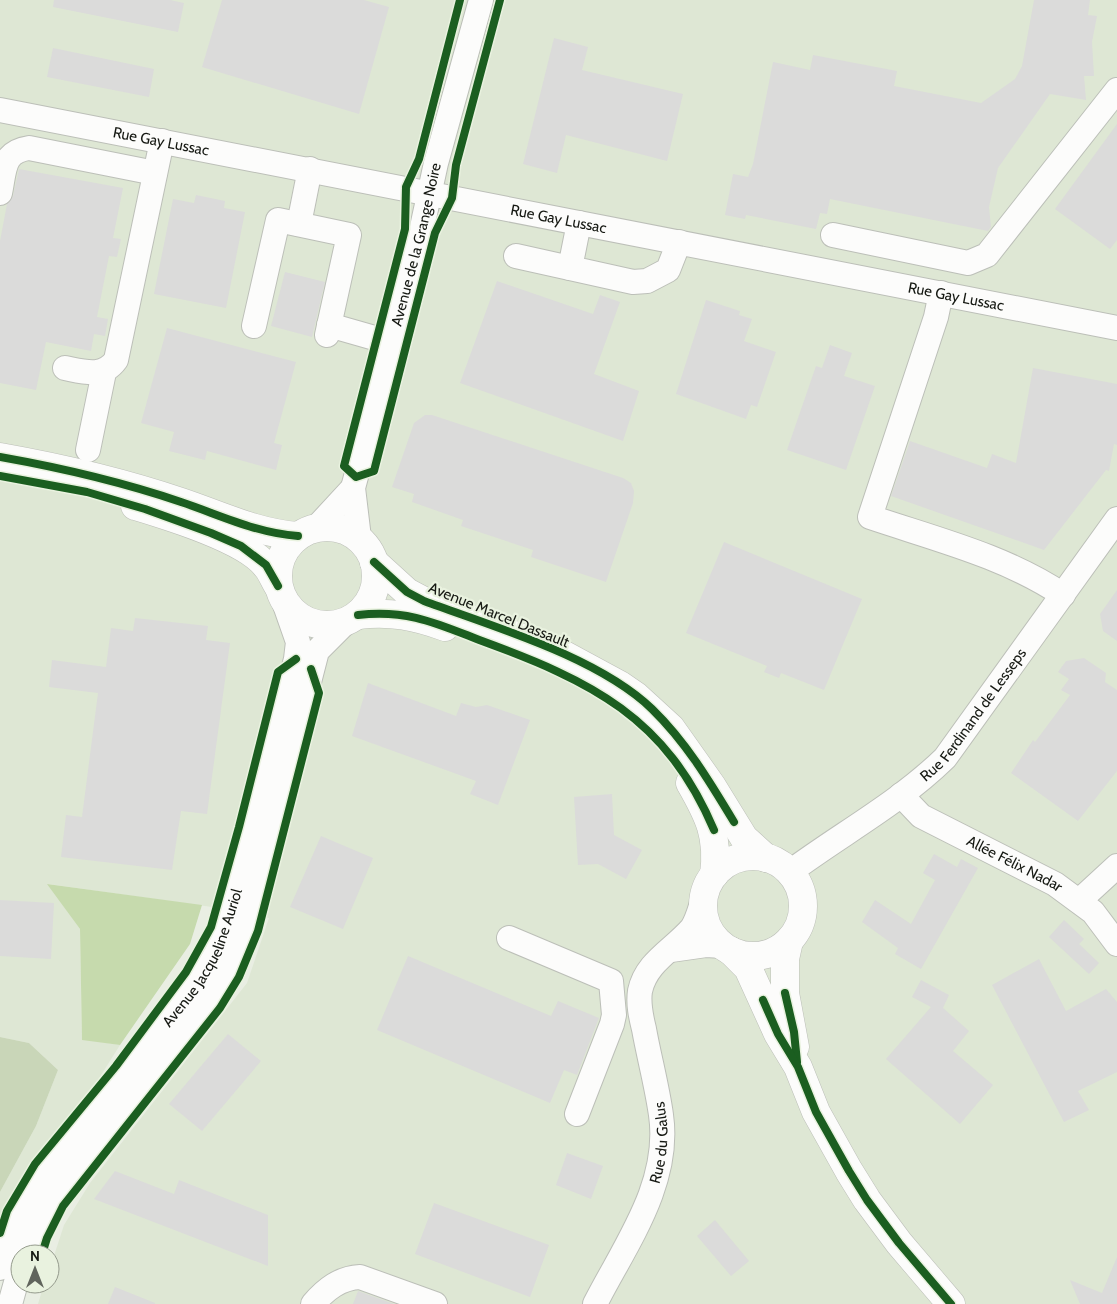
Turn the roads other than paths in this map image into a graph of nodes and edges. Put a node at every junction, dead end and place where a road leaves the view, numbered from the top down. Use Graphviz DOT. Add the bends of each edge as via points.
graph roads {
  1 [pos="481,0"];
  2 [pos="1117,90"];
  3 [pos="0,110"];
  4 [pos="162,141"];
  5 [pos="310,170"];
  6 [pos="155,173"];
  7 [pos="0,192"];
  8 [pos="430,194"];
  9 [pos="579,223"];
  10 [pos="299,224"];
  11 [pos="834,235"];
  12 [pos="679,242"];
  13 [pos="516,256"];
  14 [pos="570,268"];
  15 [pos="941,293"];
  16 [pos="254,326"];
  17 [pos="1117,328"];
  18 [pos="392,343"];
  19 [pos="65,368"];
  20 [pos="104,372"];
  21 [pos="88,450"];
  22 [pos="0,457"];
  23 [pos="0,476"];
  24 [pos="354,488"];
  25 [pos="1117,519"];
  26 [pos="307,532"];
  27 [pos="359,538"];
  28 [pos="374,562"];
  29 [pos="281,594"];
  30 [pos="1063,595"];
  31 [pos="352,619"];
  32 [pos="901,795"];
  33 [pos="766,858"];
  34 [pos="1117,866"];
  35 [pos="790,872"];
  36 [pos="714,875"];
  37 [pos="703,900"];
  38 [pos="1079,901"];
  39 [pos="509,938"];
  40 [pos="789,941"];
  41 [pos="1117,944"];
  42 [pos="727,949"];
  43 [pos="671,950"];
  44 [pos="611,981"];
  45 [pos="643,981"];
  46 [pos="798,1067"];
  47 [pos="577,1114"];
  48 [pos="29,1244"];
  49 [pos="0,1268"];
  50 [pos="313,1304"];
  51 [pos="435,1304"];
  52 [pos="595,1304"];
  53 [pos="951,1304"];
  1 -- 8 [label="street, Avenue de la Grange Noire"];
  2 -- 11 [label="street" via="987,255 968,263"];
  3 -- 4 [label="street, Rue Gay Lussac"];
  4 -- 5 [label="street, Rue Gay Lussac"];
  4 -- 6 [label="street"];
  5 -- 8 [label="street, Rue Gay Lussac"];
  5 -- 10 [label="street"];
  6 -- 7 [label="street" via="29,148 18,150 6,161"];
  6 -- 20 [label="street" via="119,352 111,367"];
  8 -- 9 [label="street, Rue Gay Lussac"];
  8 -- 18 [label="street, Avenue de la Grange Noire"];
  9 -- 12 [label="street, Rue Gay Lussac"];
  9 -- 14 [label="street"];
  10 -- 16 [label="street" via="278,220"];
  10 -- 18 [label="street" via="349,236 328,330"];
  12 -- 14 [label="street" via="668,270 647,281 624,280"];
  12 -- 15 [label="street, Rue Gay Lussac"];
  13 -- 14 [label="street"];
  15 -- 17 [label="street, Rue Gay Lussac"];
  15 -- 30 [label="street" via="870,517 985,555 1037,577"];
  18 -- 24 [label="street, Avenue de la Grange Noire"];
  19 -- 20 [label="street" via="92,374"];
  20 -- 21 [label="street"];
  22 -- 26 [label="main road" via="91,475 280,535"];
  23 -- 29 [label="main road" via="87,492 211,533 241,546 266,565"];
  24 -- 26 [label="street, Avenue de la Grange Noire"];
  24 -- 27 [label="street, Avenue de la Grange Noire"];
  25 -- 30 [label="street, Rue Ferdinand de Lesseps"];
  26 -- 27 [label="main road" via="331,527 346,530"];
  26 -- 29 [label="main road" via="287,546 280,558 277,572"];
  27 -- 28 [label="main road"];
  28 -- 31 [label="main road" via="374,591 368,604"];
  28 -- 33 [label="main road, Avenue Marcel Dassault" via="407,592 424,601 559,652 636,696 676,735 744,838"];
  29 -- 31 [label="main road" via="296,616 311,624 328,626"];
  29 -- 49 [label="street, Avenue Jacqueline Auriol" via="298,642 296,659 236,894 217,952 197,986 30,1197"];
  30 -- 32 [label="street, Rue Ferdinand de Lesseps" via="945,758"];
  31 -- 36 [label="main road, Avenue Marcel Dassault" via="377,613 418,616 554,669 616,703 642,724 686,776 714,830"];
  31 -- 48 [label="street, Avenue Jacqueline Auriol" via="317,651 237,950 208,1001 51,1197"];
  32 -- 35 [label="street, Rue Ferdinand de Lesseps"];
  32 -- 38 [label="street, Allée Félix Nadar" via="921,816 1056,884"];
  33 -- 35 [label="main road"];
  33 -- 36 [label="main road" via="737,859"];
  34 -- 38 [label="street"];
  35 -- 40 [label="main road" via="802,899 802,914"];
  36 -- 37 [label="main road"];
  37 -- 42 [label="main road" via="707,926"];
  37 -- 43 [label="street, Rue du Galus" via="693,926"];
  38 -- 41 [label="street, Allée Félix Nadar" via="1093,912"];
  39 -- 44 [label="street"];
  40 -- 42 [label="main road" via="762,955 746,956"];
  40 -- 46 [label="main road" via="785,993"];
  42 -- 43 [label="street" via="706,945"];
  42 -- 46 [label="main road" via="748,968 778,1034"];
  43 -- 45 [label="street, Rue du Galus" via="656,961"];
  44 -- 45 [label="street"];
  44 -- 47 [label="street" via="612,1024"];
  45 -- 52 [label="street, Rue du Galus" via="639,1004 661,1113 660,1165 651,1196"];
  46 -- 53 [label="main road" via="816,1112 866,1200"];
  50 -- 51 [label="street" via="338,1282 360,1277"];
}
